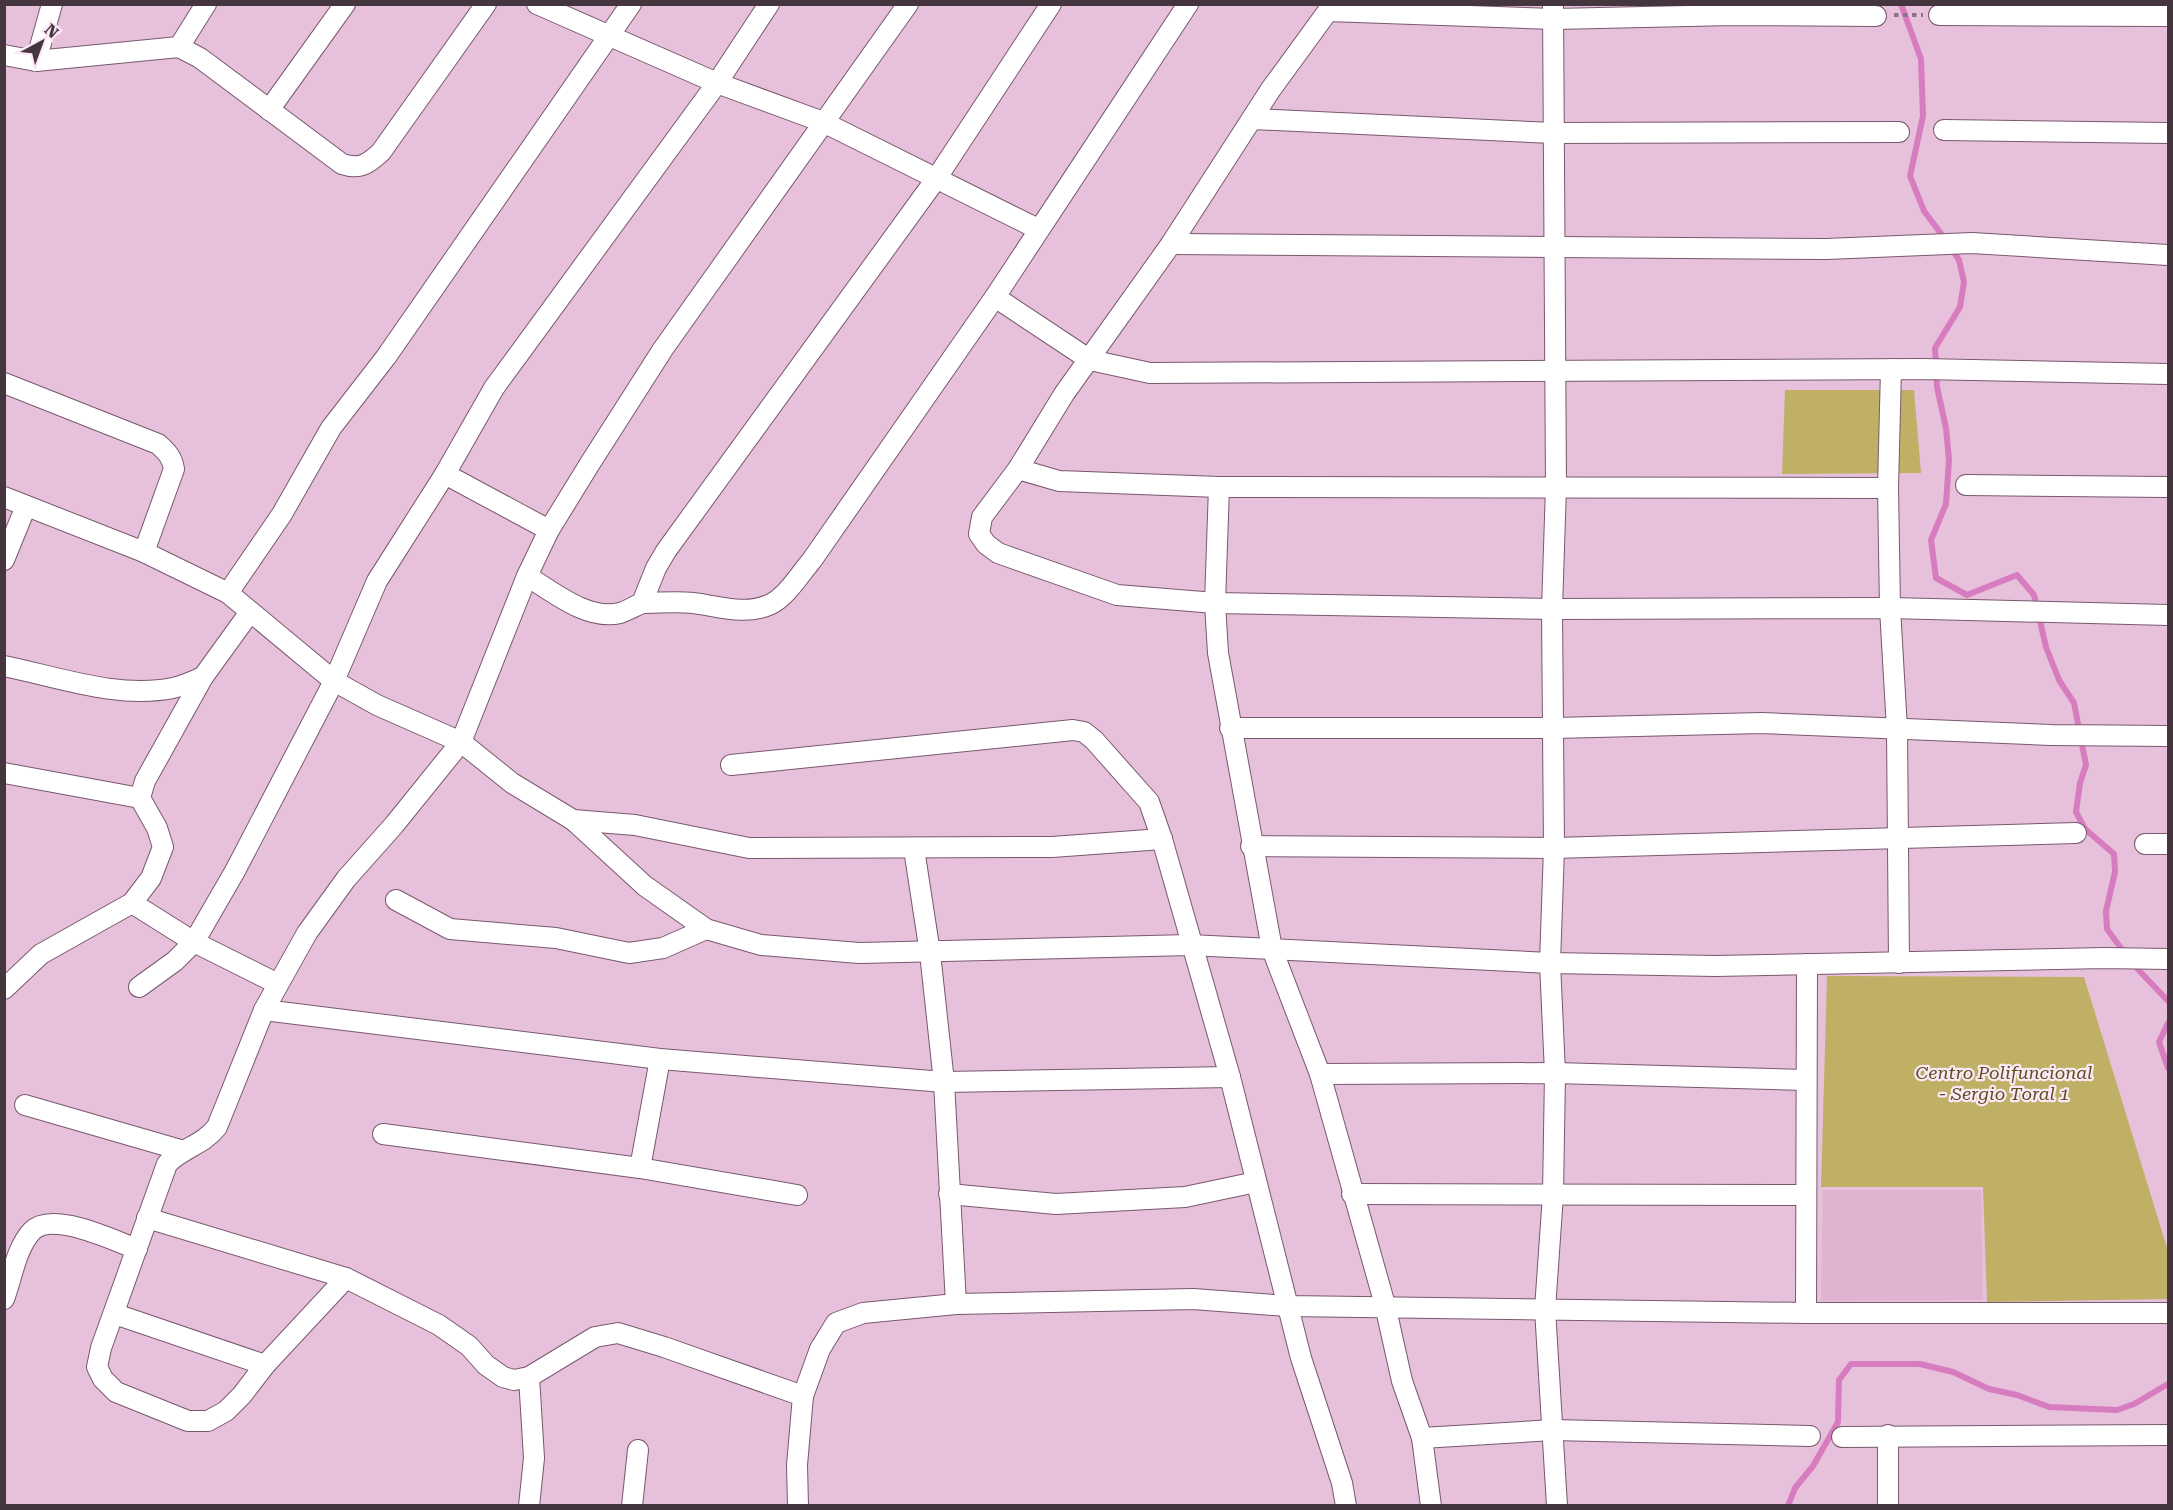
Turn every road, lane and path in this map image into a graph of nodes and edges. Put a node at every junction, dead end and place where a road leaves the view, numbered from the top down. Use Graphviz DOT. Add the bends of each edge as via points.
graph roads {
  1 [pos="52,4"];
  2 [pos="206,4"];
  3 [pos="345,4"];
  4 [pos="486,4"];
  5 [pos="537,4"];
  6 [pos="631,4"];
  7 [pos="769,4"];
  8 [pos="908,4"];
  9 [pos="1051,4"];
  10 [pos="1188,4"];
  11 [pos="1330,8"];
  12 [pos="1554,12"];
  13 [pos="1933,15"];
  14 [pos="1880,16"];
  15 [pos="2169,16"];
  16 [pos="609,37"];
  17 [pos="179,46"];
  18 [pos="4,55"];
  19 [pos="36,61"];
  20 [pos="717,83"];
  21 [pos="269,110"];
  22 [pos="1252,119"];
  23 [pos="823,122"];
  24 [pos="1944,130"];
  25 [pos="1899,132"];
  26 [pos="1553,133"];
  27 [pos="2169,134"];
  28 [pos="936,179"];
  29 [pos="1038,229"];
  30 [pos="1171,244"];
  31 [pos="1555,248"];
  32 [pos="2169,255"];
  33 [pos="995,297"];
  34 [pos="1090,360"];
  35 [pos="1891,369"];
  36 [pos="1555,372"];
  37 [pos="2169,375"];
  38 [pos="4,383"];
  39 [pos="1018,469"];
  40 [pos="445,474"];
  41 [pos="1966,485"];
  42 [pos="1219,487"];
  43 [pos="1556,487"];
  44 [pos="2169,487"];
  45 [pos="1888,488"];
  46 [pos="4,497"];
  47 [pos="26,506"];
  48 [pos="549,530"];
  49 [pos="144,552"];
  50 [pos="4,560"];
  51 [pos="527,576"];
  52 [pos="228,593"];
  53 [pos="642,603"];
  54 [pos="1215,603"];
  55 [pos="1890,608"];
  56 [pos="1552,609"];
  57 [pos="250,612"];
  58 [pos="2169,615"];
  59 [pos="4,666"];
  60 [pos="203,677"];
  61 [pos="334,681"];
  62 [pos="1230,728"];
  63 [pos="1554,728"];
  64 [pos="1898,729"];
  65 [pos="2169,736"];
  66 [pos="461,742"];
  67 [pos="731,765"];
  68 [pos="4,773"];
  69 [pos="140,798"];
  70 [pos="573,820"];
  71 [pos="2076,832"];
  72 [pos="1162,839"];
  73 [pos="1898,839"];
  74 [pos="2145,844"];
  75 [pos="2169,844"];
  76 [pos="1251,846"];
  77 [pos="1554,848"];
  78 [pos="914,849"];
  79 [pos="396,900"];
  80 [pos="132,903"];
  81 [pos="705,929"];
  82 [pos="194,942"];
  83 [pos="1190,945"];
  84 [pos="1272,949"];
  85 [pos="930,953"];
  86 [pos="2161,959"];
  87 [pos="1550,963"];
  88 [pos="1899,963"];
  89 [pos="1807,964"];
  90 [pos="278,984"];
  91 [pos="139,987"];
  92 [pos="4,989"];
  93 [pos="264,1010"];
  94 [pos="660,1059"];
  95 [pos="1555,1073"];
  96 [pos="1320,1074"];
  97 [pos="1230,1077"];
  98 [pos="1806,1080"];
  99 [pos="944,1082"];
  100 [pos="25,1105"];
  101 [pos="383,1134"];
  102 [pos="184,1151"];
  103 [pos="640,1168"];
  104 [pos="1256,1182"];
  105 [pos="950,1194"];
  106 [pos="1352,1194"];
  107 [pos="1553,1195"];
  108 [pos="1806,1195"];
  109 [pos="797,1196"];
  110 [pos="147,1218"];
  111 [pos="137,1249"];
  112 [pos="346,1278"];
  113 [pos="4,1299"];
  114 [pos="956,1304"];
  115 [pos="1385,1305"];
  116 [pos="1287,1306"];
  117 [pos="1545,1309"];
  118 [pos="1806,1312"];
  119 [pos="2169,1313"];
  120 [pos="115,1314"];
  121 [pos="265,1365"];
  122 [pos="529,1377"];
  123 [pos="803,1396"];
  124 [pos="1553,1430"];
  125 [pos="1888,1435"];
  126 [pos="2169,1435"];
  127 [pos="1810,1436"];
  128 [pos="1842,1437"];
  129 [pos="1422,1438"];
  130 [pos="638,1450"];
  131 [pos="529,1506"];
  132 [pos="632,1506"];
  133 [pos="798,1506"];
  134 [pos="1346,1506"];
  135 [pos="1431,1506"];
  136 [pos="1557,1506"];
  137 [pos="1888,1506"];
  1 -- 19 [label="street"];
  2 -- 17 [label="street"];
  3 -- 21 [label="street"];
  4 -- 21 [label="street" via="381,152 368,164 355,168 342,164"];
  5 -- 16 [label="street"];
  6 -- 16 [label="street"];
  7 -- 20 [label="street"];
  8 -- 23 [label="street"];
  9 -- 28 [label="street"];
  10 -- 29 [label="street"];
  11 -- 12 [label="street"];
  11 -- 22 [label="street"];
  12 -- 14 [label="street"];
  12 -- 26 [label="street"];
  13 -- 14 [label="path"];
  13 -- 15 [label="street"];
  16 -- 20 [label="street"];
  16 -- 52 [label="street" via="406,329 331,428 282,514"];
  17 -- 19 [label="street"];
  17 -- 21 [label="street"];
  18 -- 19 [label="street"];
  20 -- 23 [label="street"];
  20 -- 40 [label="street" via="494,388"];
  22 -- 26 [label="street"];
  22 -- 30 [label="street"];
  23 -- 28 [label="street"];
  23 -- 48 [label="street" via="663,349"];
  24 -- 27 [label="street"];
  25 -- 26 [label="street"];
  26 -- 31 [label="street"];
  28 -- 29 [label="street"];
  28 -- 53 [label="street" via="666,551"];
  29 -- 33 [label="street"];
  30 -- 31 [label="street"];
  30 -- 34 [label="street"];
  31 -- 32 [label="street" via="1826,249 1972,243"];
  31 -- 36 [label="street"];
  33 -- 34 [label="street"];
  33 -- 53 [label="street" via="812,560 772,603 739,610 675,602"];
  34 -- 36 [label="street" via="1149,373"];
  34 -- 39 [label="street"];
  35 -- 36 [label="street"];
  35 -- 37 [label="street"];
  35 -- 45 [label="street"];
  36 -- 43 [label="street"];
  38 -- 49 [label="street" via="158,444 167,452 174,469"];
  39 -- 42 [label="street" via="1059,481"];
  39 -- 54 [label="street" via="982,517 979,534 998,553 1117,595"];
  40 -- 48 [label="street"];
  40 -- 61 [label="street" via="377,581"];
  41 -- 44 [label="street"];
  42 -- 43 [label="street"];
  42 -- 54 [label="street"];
  43 -- 45 [label="street"];
  43 -- 56 [label="street"];
  45 -- 55 [label="street"];
  46 -- 47 [label="street"];
  47 -- 49 [label="street"];
  47 -- 50 [label="street"];
  48 -- 51 [label="street"];
  49 -- 52 [label="street"];
  51 -- 53 [label="street" via="594,613 619,613"];
  51 -- 66 [label="street"];
  52 -- 57 [label="street"];
  54 -- 56 [label="street"];
  54 -- 62 [label="street"];
  55 -- 56 [label="street"];
  55 -- 58 [label="street"];
  55 -- 64 [label="street"];
  56 -- 63 [label="street"];
  57 -- 60 [label="street"];
  57 -- 61 [label="street"];
  59 -- 60 [label="street" via="133,691 176,688"];
  60 -- 69 [label="street" via="145,781"];
  61 -- 66 [label="street" via="377,705"];
  61 -- 82 [label="street"];
  62 -- 63 [label="street"];
  62 -- 76 [label="street"];
  63 -- 64 [label="street" via="1762,723"];
  63 -- 77 [label="street"];
  64 -- 65 [label="street"];
  64 -- 73 [label="street"];
  66 -- 70 [label="street" via="512,783"];
  66 -- 90 [label="street" via="346,879"];
  67 -- 72 [label="street" via="1035,733 1084,732 1149,802"];
  68 -- 69 [label="street"];
  69 -- 80 [label="street" via="158,828 163,847 151,878"];
  70 -- 78 [label="street" via="635,825 749,848"];
  70 -- 81 [label="street" via="645,886"];
  71 -- 73 [label="street"];
  72 -- 78 [label="street" via="1053,847"];
  72 -- 83 [label="street"];
  73 -- 77 [label="street"];
  73 -- 88 [label="street"];
  74 -- 75 [label="street"];
  76 -- 77 [label="street"];
  76 -- 84 [label="street"];
  77 -- 87 [label="street"];
  78 -- 85 [label="street"];
  79 -- 81 [label="street" via="450,929 556,938 629,953 663,948"];
  80 -- 82 [label="street"];
  80 -- 92 [label="street" via="41,954"];
  81 -- 85 [label="street" via="761,945 859,953"];
  82 -- 90 [label="street"];
  82 -- 91 [label="street"];
  83 -- 84 [label="street"];
  83 -- 85 [label="street"];
  83 -- 97 [label="street"];
  84 -- 87 [label="street"];
  84 -- 96 [label="street"];
  85 -- 99 [label="street"];
  86 -- 88 [label="street"];
  87 -- 89 [label="street"];
  87 -- 95 [label="street"];
  88 -- 89 [label="street"];
  89 -- 98 [label="street"];
  90 -- 93 [label="street"];
  93 -- 94 [label="street"];
  93 -- 102 [label="street" via="217,1127 204,1141"];
  94 -- 99 [label="street"];
  94 -- 103 [label="street"];
  95 -- 96 [label="street"];
  95 -- 98 [label="street"];
  95 -- 107 [label="street"];
  96 -- 106 [label="street"];
  97 -- 99 [label="street"];
  97 -- 104 [label="street"];
  98 -- 108 [label="street"];
  99 -- 105 [label="street"];
  100 -- 102 [label="street"];
  101 -- 103 [label="street"];
  102 -- 110 [label="street" via="167,1164"];
  103 -- 109 [label="street"];
  104 -- 105 [label="street" via="1185,1197 1056,1204"];
  104 -- 116 [label="street"];
  105 -- 114 [label="street"];
  106 -- 107 [label="street"];
  106 -- 115 [label="street"];
  107 -- 108 [label="street"];
  107 -- 117 [label="street"];
  108 -- 118 [label="street"];
  110 -- 111 [label="street"];
  110 -- 112 [label="street"];
  111 -- 113 [label="street" via="61,1223 46,1223 33,1230 21,1248"];
  111 -- 120 [label="street"];
  112 -- 121 [label="street"];
  112 -- 122 [label="street" via="439,1325 503,1377"];
  114 -- 116 [label="street" via="1193,1299"];
  114 -- 123 [label="street" via="863,1313 836,1323 820,1349"];
  115 -- 116 [label="street"];
  115 -- 117 [label="street"];
  115 -- 129 [label="street" via="1402,1381"];
  116 -- 134 [label="street"];
  117 -- 118 [label="street"];
  117 -- 124 [label="street"];
  118 -- 119 [label="street"];
  120 -- 121 [label="street"];
  120 -- 121 [label="street" via="97,1367 103,1379 116,1392 188,1421 208,1421 226,1411"];
  122 -- 123 [label="street" via="595,1337 618,1334"];
  122 -- 131 [label="street" via="534,1458"];
  123 -- 133 [label="street"];
  124 -- 127 [label="street"];
  124 -- 129 [label="street"];
  124 -- 136 [label="street"];
  125 -- 126 [label="street"];
  125 -- 128 [label="street"];
  125 -- 137 [label="street"];
  129 -- 135 [label="street"];
  130 -- 132 [label="street"];
}
